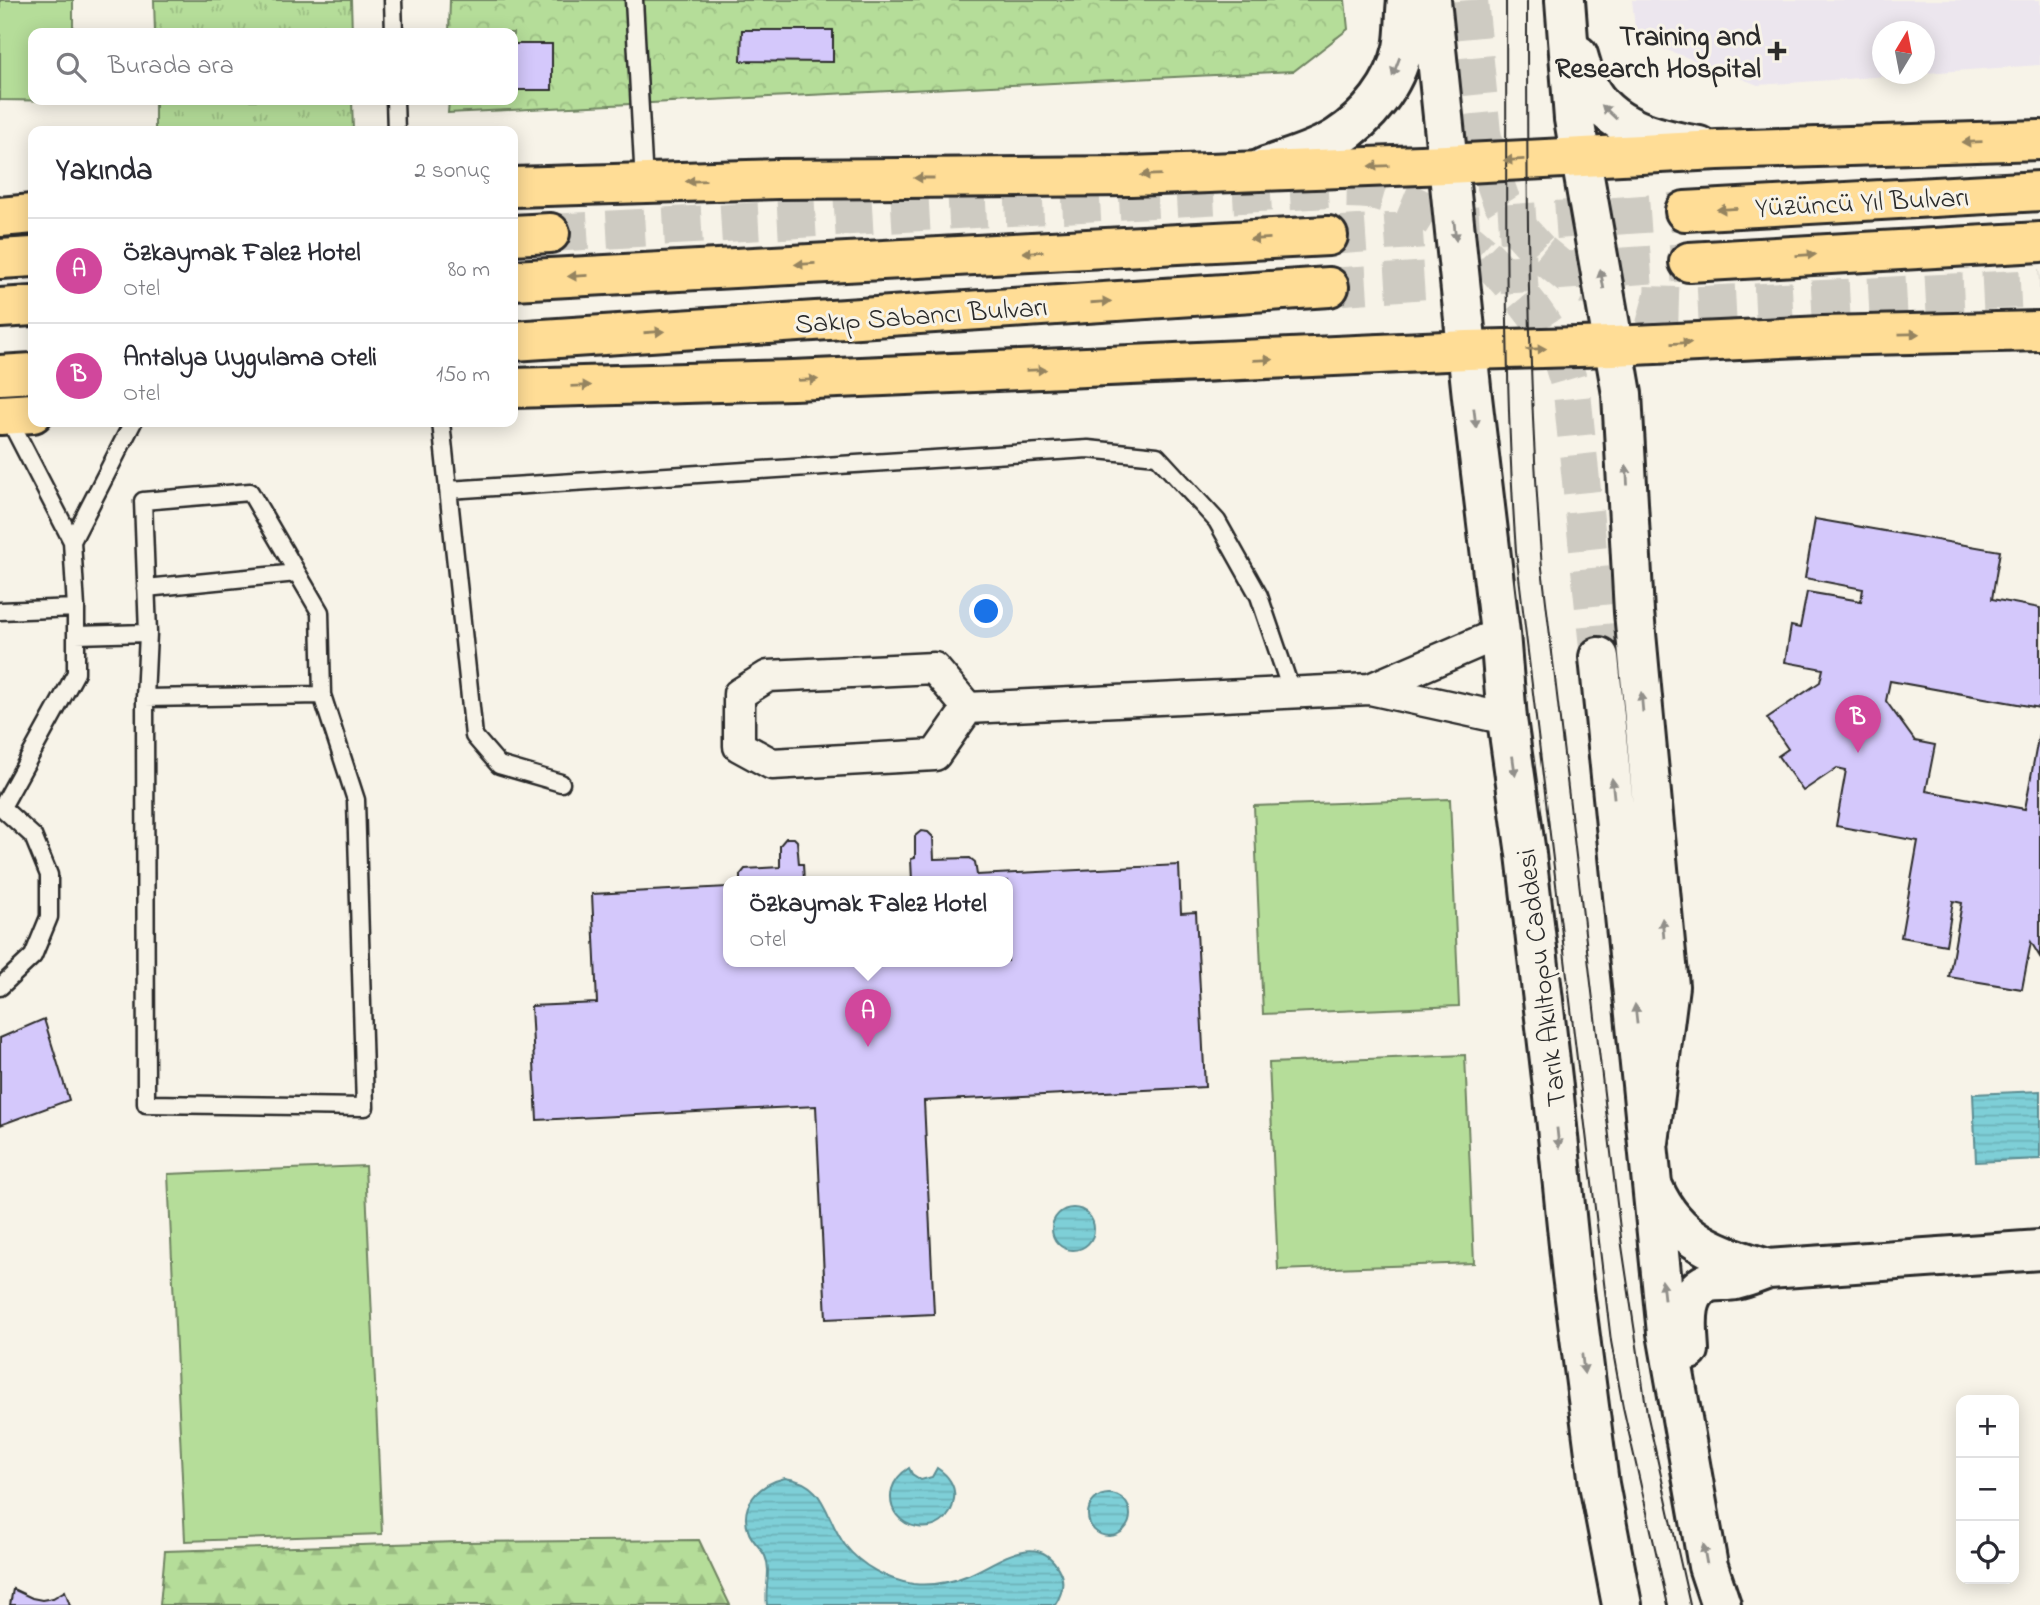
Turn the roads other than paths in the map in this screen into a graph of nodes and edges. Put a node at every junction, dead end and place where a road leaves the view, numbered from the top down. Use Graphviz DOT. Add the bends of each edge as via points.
graph roads {
  1 [pos="393,0"];
  2 [pos="634,0"];
  3 [pos="1407,0"];
  4 [pos="1431,0"];
  5 [pos="1566,11"];
  6 [pos="394,28"];
  7 [pos="395,105"];
  8 [pos="396,126"];
  9 [pos="2040,140"];
  10 [pos="1718,150"];
  11 [pos="1580,157"];
  12 [pos="1447,164"];
  13 [pos="1255,172"];
  14 [pos="644,183"];
  15 [pos="518,187"];
  16 [pos="2040,191"];
  17 [pos="1685,211"];
  18 [pos="28,214"];
  19 [pos="0,217"];
  20 [pos="550,233"];
  21 [pos="518,235"];
  22 [pos="1328,236"];
  23 [pos="2040,242"];
  24 [pos="28,257"];
  25 [pos="0,259"];
  26 [pos="1689,261"];
  27 [pos="518,280"];
  28 [pos="1329,287"];
  29 [pos="28,306"];
  30 [pos="0,308"];
  31 [pos="2040,331"];
  32 [pos="518,341"];
  33 [pos="1613,346"];
  34 [pos="1468,350"];
  35 [pos="28,373"];
  36 [pos="0,375"];
  37 [pos="518,388"];
  38 [pos="13,414"];
  39 [pos="130,427"];
  40 [pos="442,427"];
  41 [pos="448,490"];
  42 [pos="72,541"];
  43 [pos="297,573"];
  44 [pos="146,588"];
  45 [pos="76,608"];
  46 [pos="0,611"];
  47 [pos="148,633"];
  48 [pos="1500,633"];
  49 [pos="76,635"];
  50 [pos="1599,657"];
  51 [pos="1370,690"];
  52 [pos="1292,693"];
  53 [pos="321,695"];
  54 [pos="145,698"];
  55 [pos="968,708"];
  56 [pos="1507,719"];
  57 [pos="561,783"];
  58 [pos="1,807"];
  59 [pos="0,988"];
  60 [pos="1649,1142"];
  61 [pos="1653,1187"];
  62 [pos="2040,1250"];
  63 [pos="1768,1269"];
  64 [pos="1696,1502"];
  65 [pos="1622,1605"];
  66 [pos="1720,1605"];
  1 -- 6 [label="lane"];
  2 -- 14 [label="lane"];
  3 -- 13 [label="main road, one-way" via="1403,48 1380,99 1336,139"];
  4 -- 12 [label="main road"];
  10 -- 5 [label="main road, one-way" via="1665,140 1618,120 1589,87"];
  5 -- 11 [label="main road"];
  7 -- 8 [label="lane"];
  9 -- 10 [label="main road, one-way"];
  10 -- 11 [label="main road"];
  11 -- 12 [label="main road, one-way"];
  33 -- 11 [label="main road, one-way"];
  12 -- 13 [label="main road, one-way"];
  12 -- 34 [label="main road, Tarık Akıltopu Caddesi, one-way"];
  13 -- 14 [label="main road, one-way"];
  14 -- 15 [label="main road"];
  16 -- 17 [label="main road, Yüzüncü Yıl Bulvarı, one-way"];
  18 -- 19 [label="main road"];
  20 -- 21 [label="main road"];
  22 -- 27 [label="main road, Sakıp Sabancı Bulvarı, one-way"];
  26 -- 23 [label="main road, Yüzüncü Yıl Bulvarı, one-way"];
  24 -- 25 [label="main road"];
  32 -- 28 [label="main road, Sakıp Sabancı Bulvarı, one-way"];
  29 -- 30 [label="main road"];
  33 -- 31 [label="main road, one-way"];
  34 -- 33 [label="main road, one-way"];
  60 -- 33 [label="main road, one-way" via="1669,985 1634,612 1623,407"];
  37 -- 34 [label="main road, one-way"];
  34 -- 48 [label="main road, Tarık Akıltopu Caddesi, one-way"];
  35 -- 36 [label="main road"];
  38 -- 42 [label="lane"];
  39 -- 42 [label="lane"];
  40 -- 41 [label="lane"];
  41 -- 52 [label="lane" via="1088,449 1157,456 1217,521 1259,596"];
  41 -- 57 [label="lane" via="474,736 499,765"];
  42 -- 45 [label="lane"];
  43 -- 44 [label="lane"];
  43 -- 44 [label="lane" via="250,492 143,501"];
  43 -- 53 [label="lane" via="320,611"];
  44 -- 47 [label="lane"];
  45 -- 46 [label="lane"];
  45 -- 49 [label="lane"];
  47 -- 49 [label="lane"];
  47 -- 54 [label="lane"];
  48 -- 51 [label="street"];
  48 -- 56 [label="main road, Tarık Akıltopu Caddesi"];
  49 -- 58 [label="lane" via="76,673"];
  60 -- 50 [label="main road, one-way"];
  51 -- 52 [label="street"];
  51 -- 56 [label="street"];
  52 -- 55 [label="street"];
  53 -- 54 [label="lane"];
  53 -- 54 [label="lane" via="356,800 365,1107 146,1104"];
  55 -- 55 [label="street" via="934,668 768,676 739,694 739,746 772,764 934,755"];
  56 -- 65 [label="main road, Tarık Akıltopu Caddesi, one-way" via="1586,1393"];
  58 -- 59 [label="lane" via="33,836 49,875 49,917 33,956"];
  60 -- 61 [label="main road"];
  61 -- 63 [label="main road" via="1662,1208 1691,1236 1733,1259"];
  64 -- 61 [label="main road, one-way" via="1667,1333"];
  62 -- 63 [label="main road"];
  63 -- 64 [label="main road" via="1707,1283 1689,1304"];
  66 -- 64 [label="main road, one-way"];
}
